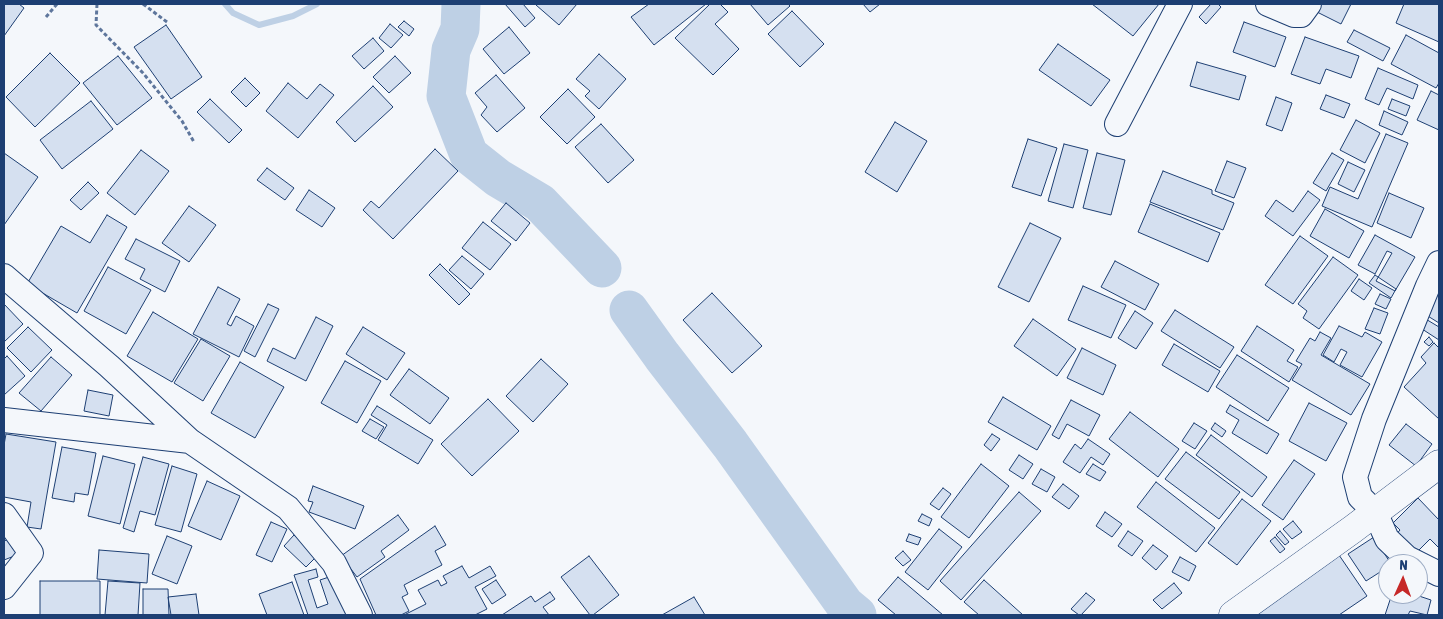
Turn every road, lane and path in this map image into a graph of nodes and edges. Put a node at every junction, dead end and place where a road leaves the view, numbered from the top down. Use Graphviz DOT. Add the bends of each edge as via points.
graph roads {
  1 [pos="57,4"];
  2 [pos="97,4"];
  3 [pos="143,4"];
  4 [pos="1180,4"];
  5 [pos="1268,4"];
  6 [pos="1309,4"];
  7 [pos="46,17"];
  8 [pos="167,22"];
  9 [pos="1117,124"];
  10 [pos="194,142"];
  11 [pos="1439,263"];
  12 [pos="4,276"];
  13 [pos="4,420"];
  14 [pos="190,441"];
  15 [pos="1439,464"];
  16 [pos="1375,512"];
  17 [pos="4,515"];
  18 [pos="1439,574"];
  19 [pos="4,587"];
  20 [pos="360,615"];
  21 [pos="1233,615"];
  1 -- 7 [label="path"];
  2 -- 10 [label="path" via="96,25 143,73 182,120"];
  3 -- 8 [label="path"];
  4 -- 9 [label="street"];
  5 -- 6 [label="street" via="1294,15 1301,15"];
  11 -- 16 [label="street" via="1374,419 1355,477 1360,497"];
  12 -- 14 [label="street"];
  13 -- 14 [label="street"];
  14 -- 20 [label="street" via="288,508 334,563"];
  15 -- 16 [label="main road"];
  16 -- 18 [label="street" via="1387,539 1407,558"];
  16 -- 21 [label="main road"];
  17 -- 19 [label="street" via="31,553"];
}
